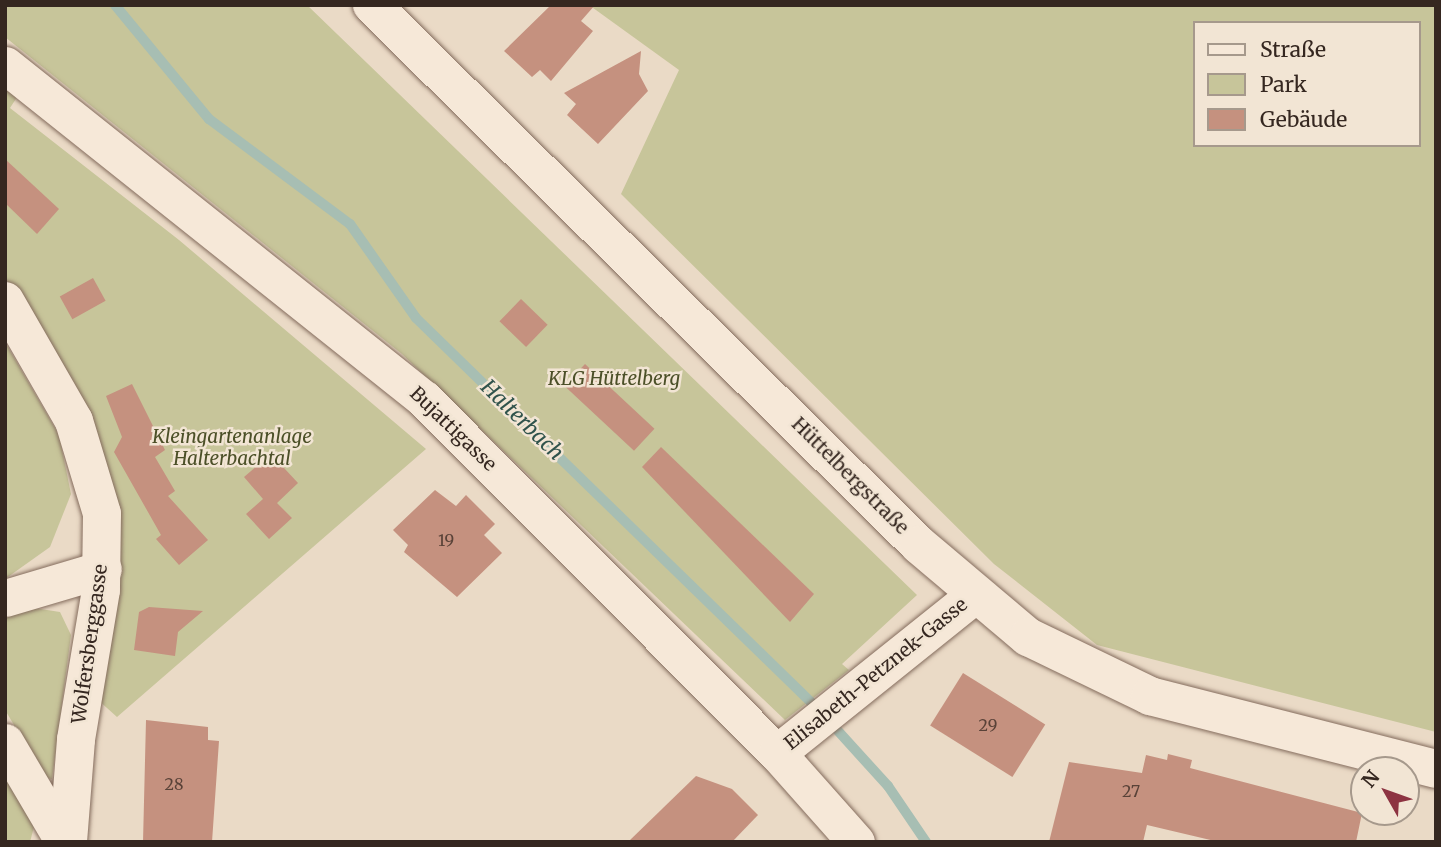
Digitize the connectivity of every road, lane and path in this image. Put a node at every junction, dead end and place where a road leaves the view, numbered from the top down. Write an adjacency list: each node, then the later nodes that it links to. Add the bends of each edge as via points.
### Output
1 (372, 5): 5 (main road, Hüttelbergstraße)
2 (5, 65): 8 (street, Bujattigasse, via 424,399)
3 (5, 301): 4 (main road, Wolfersberggasse, via 86,448 102,514)
4 (103, 569): 6 (street); 10 (main road, Wolfersberggasse)
5 (974, 595): 8 (street, Elisabeth-Petznek-Gasse); 9 (main road, Hüttelbergstraße, via 1057,656 1118,684)
6 (5, 598)
7 (5, 742): 10 (street)
8 (778, 753): 11 (street, Bujattigasse)
9 (1436, 769)
10 (66, 842)
11 (856, 842)

